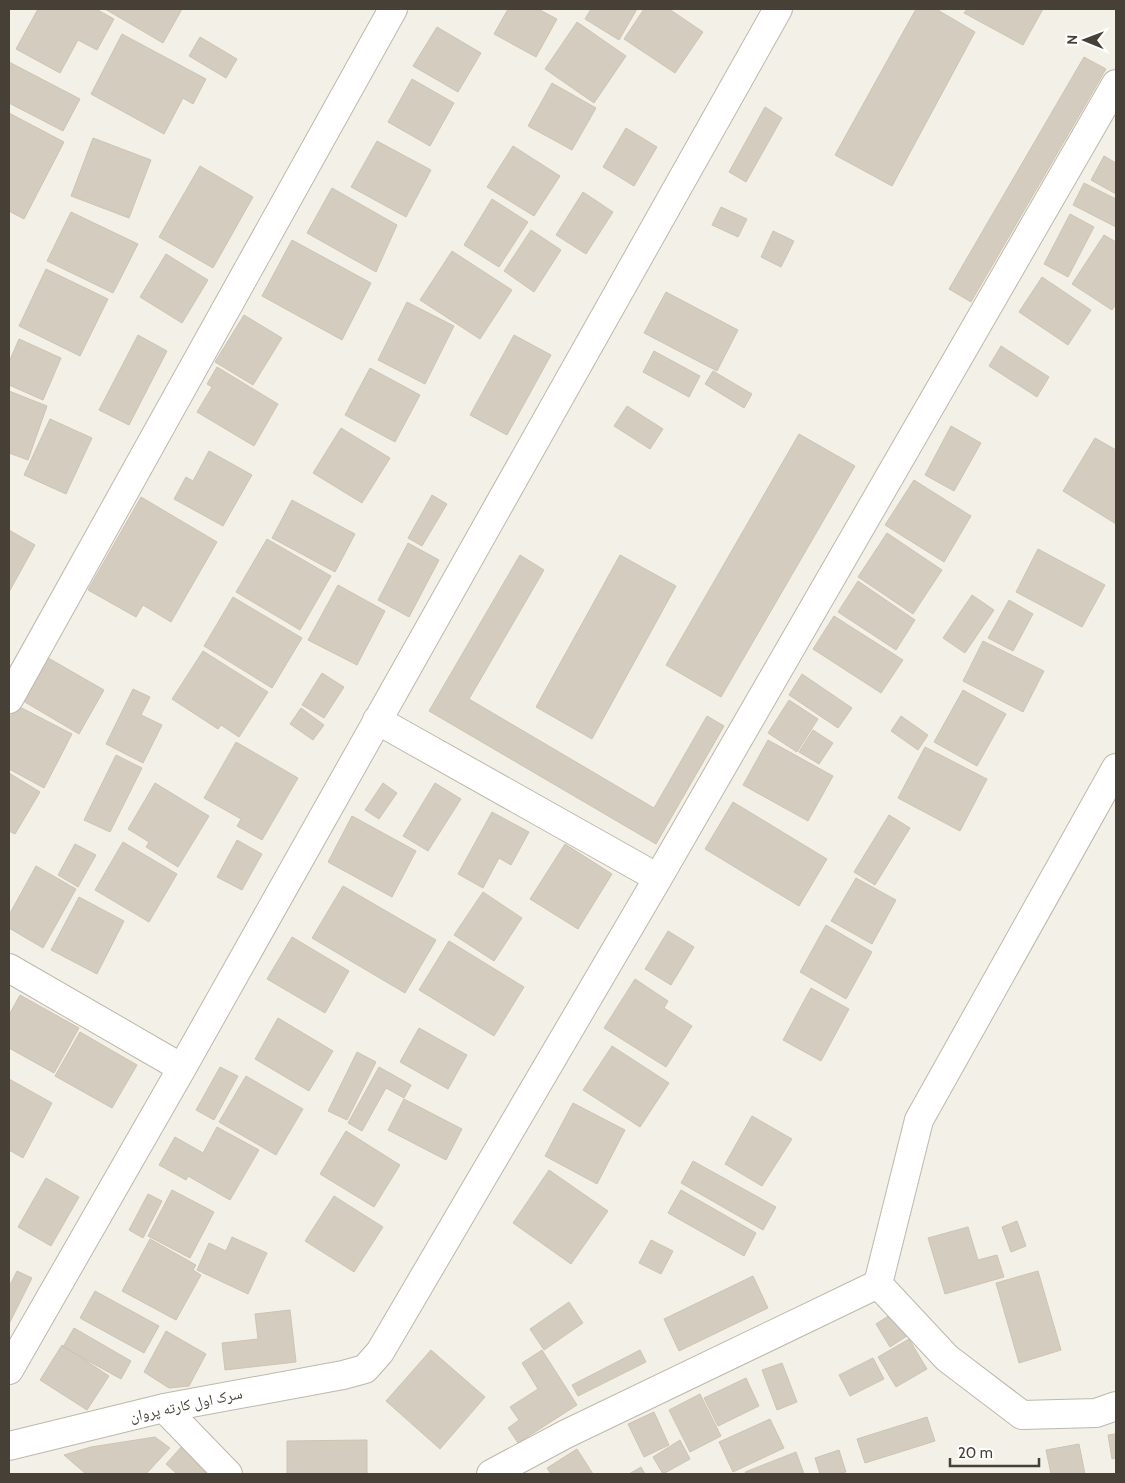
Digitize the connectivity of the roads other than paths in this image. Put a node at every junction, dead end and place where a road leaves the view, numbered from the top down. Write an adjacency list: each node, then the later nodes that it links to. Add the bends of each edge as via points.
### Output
1 (393, 9): 4 (street)
2 (778, 9): 5 (street)
3 (1116, 84): 7 (street)
4 (9, 699)
5 (377, 720): 7 (street); 9 (street)
6 (1116, 768): 10 (street, via 920,1120)
7 (658, 878): 13 (street, سرک اول کارته پروان, via 380,1352 365,1369)
8 (9, 968): 9 (street)
9 (182, 1068): 11 (street)
10 (878, 1284): 12 (street, via 947,1358 1022,1415 1096,1413); 16 (street)
11 (9, 1370)
12 (1116, 1406)
13 (164, 1408): 14 (street, سرک اول کارته پروان); 15 (street)
14 (9, 1446)
15 (228, 1474)
16 (490, 1474)

